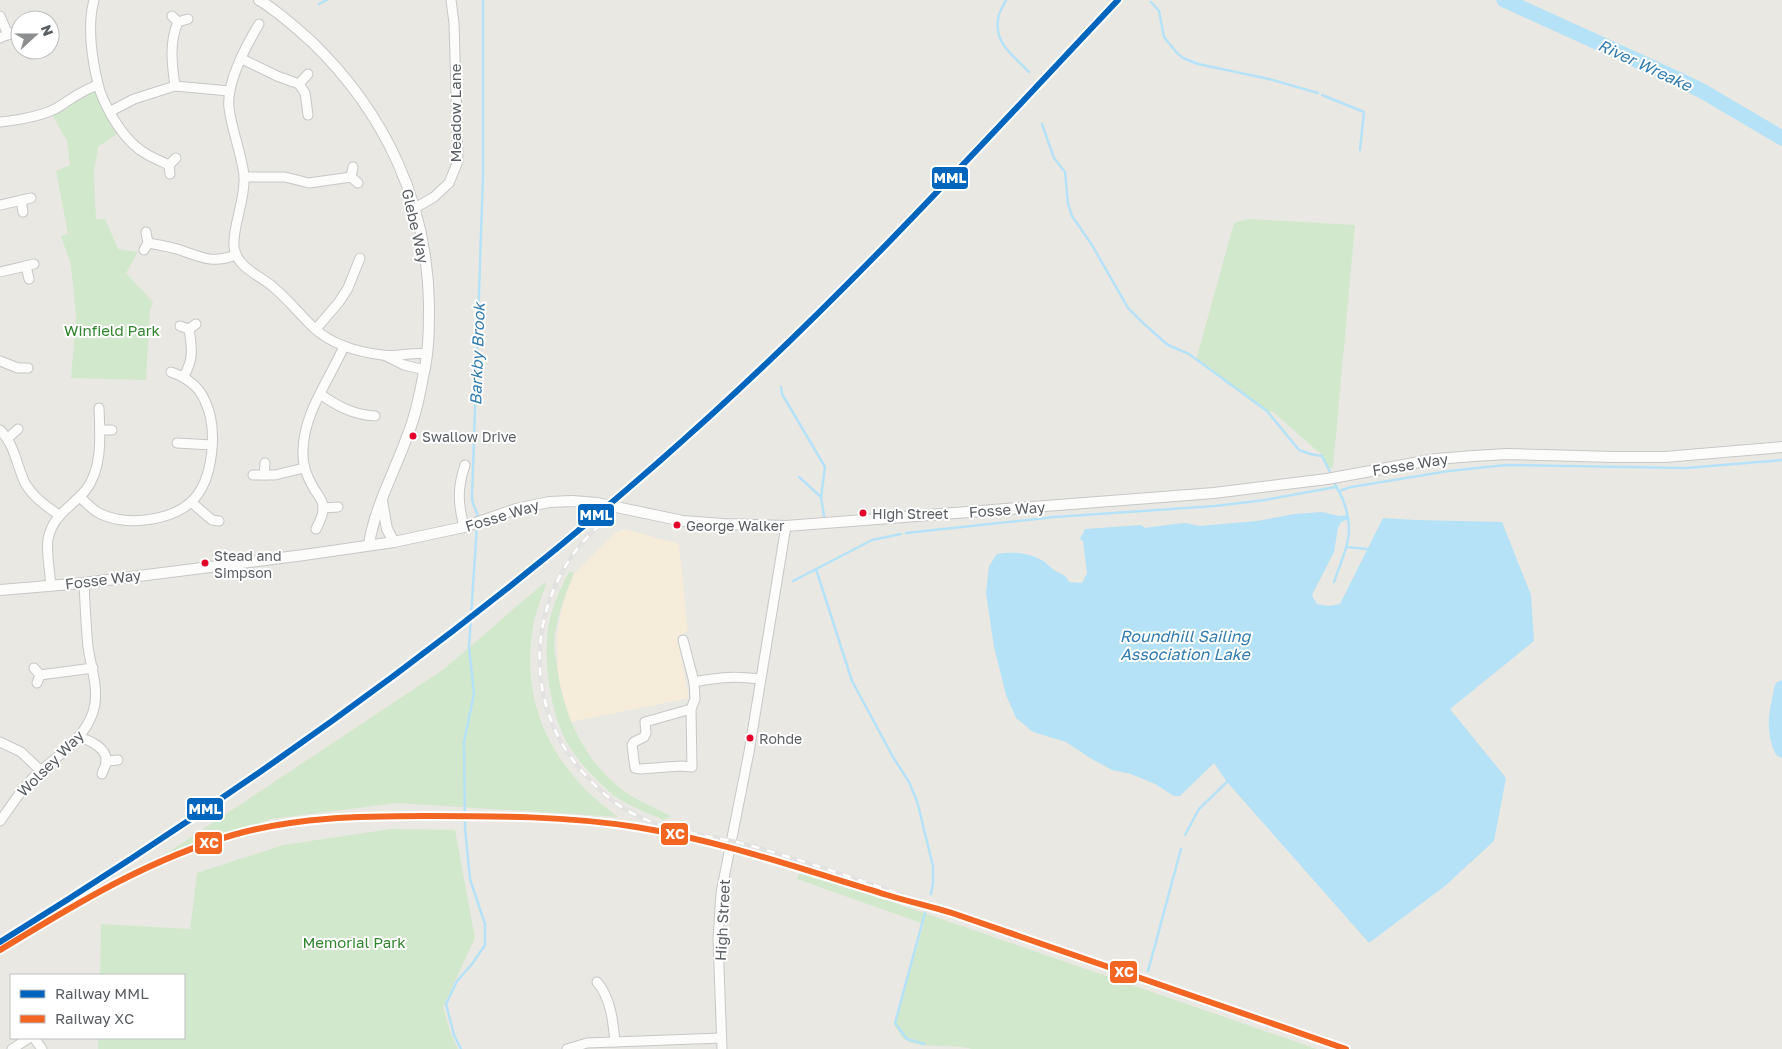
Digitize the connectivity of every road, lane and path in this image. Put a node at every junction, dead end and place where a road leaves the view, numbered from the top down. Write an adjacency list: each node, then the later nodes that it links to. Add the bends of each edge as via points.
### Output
1 (259, 0): 23 (street, Glebe Way, via 293,25 347,80 374,117 394,153)
2 (451, 0): 23 (street, Meadow Lane, via 458,161 449,183)
3 (92, 2): 11 (street)
4 (0, 16): 7 (street)
5 (188, 20): 12 (street, via 175,19 171,62)
6 (260, 24): 8 (street)
7 (4, 36)
8 (242, 59): 10 (street); 13 (street)
9 (308, 74): 10 (street)
10 (299, 84): 15 (street, via 305,94)
11 (98, 85): 14 (street); 16 (street, via 48,112)
12 (175, 86): 13 (street); 14 (street, via 134,99)
13 (229, 91): 19 (street, via 229,108)
14 (110, 111): 17 (street, via 134,145)
15 (308, 115)
16 (0, 122)
17 (172, 166)
18 (353, 167): 20 (street)
19 (244, 177): 20 (street, via 284,177 309,183); 26 (street, via 234,245)
20 (350, 177): 21 (street)
21 (358, 183)
22 (0, 205): 24 (street, via 26,199)
23 (415, 208): 33 (street, Glebe Way, via 426,261)
24 (24, 212)
25 (146, 232): 26 (street, via 146,246 183,251 212,260)
26 (236, 255): 31 (street, via 251,272 282,294)
27 (360, 258): 31 (street, via 348,288)
28 (0, 272): 29 (street, via 30,265)
29 (29, 279)
30 (188, 326): 40 (street, via 192,357)
31 (316, 330): 32 (street)
32 (344, 346): 34 (street); 42 (street)
33 (427, 354): 34 (street); 38 (street, Glebe Way)
34 (383, 355): 38 (street)
35 (0, 361): 36 (street)
36 (18, 368): 37 (street); 41 (street)
37 (28, 368)
38 (425, 370): 61 (street, Glebe Way, via 409,433)
39 (171, 372): 40 (street)
40 (184, 376): 53 (street, via 206,401)
41 (17, 378)
42 (320, 394): 44 (street); 57 (street, via 304,433)
43 (99, 408): 49 (street)
44 (363, 415): 45 (street); 46 (street)
45 (376, 416)
46 (361, 425)
47 (0, 430): 51 (street)
48 (18, 430): 51 (street)
49 (100, 430): 50 (street); 60 (street, via 97,465)
50 (112, 430)
51 (8, 438): 65 (street, via 34,496)
52 (177, 443): 53 (street)
53 (212, 445): 62 (street, via 206,480)
54 (1782, 447): 68 (street, Fosse Way, via 1665,457 1507,454 1436,459 1327,479 1214,494)
55 (265, 463): 58 (street)
56 (464, 465): 67 (street, via 458,498)
57 (304, 468): 58 (street); 64 (street)
58 (264, 475): 59 (street)
59 (253, 476)
60 (80, 497): 62 (street, via 96,512 135,521 164,518); 65 (street)
61 (382, 500): 70 (street, via 387,529); 71 (street, Glebe Way)
62 (191, 502): 66 (street, via 212,520)
63 (338, 507): 64 (street)
64 (323, 508): 69 (street)
65 (59, 515): 73 (street, via 48,541)
66 (219, 521)
67 (468, 526): 68 (street, Fosse Way, via 536,504 572,501 683,521); 70 (street, Fosse Way)
68 (786, 526): 78 (street, High Street)
69 (316, 529)
70 (394, 542): 71 (street, Fosse Way)
71 (369, 544): 72 (street, Fosse Way)
72 (84, 582): 73 (street, Fosse Way); 76 (street, Wolsey Way, via 88,650)
73 (52, 586): 74 (street, Fosse Way)
74 (0, 590)
75 (684, 640): 79 (street)
76 (93, 668): 77 (street); 81 (street, Wolsey Way, via 94,710)
77 (37, 675)
78 (760, 679): 79 (street, via 722,676); 89 (street, High Street, via 721,893 718,939)
79 (694, 682): 80 (street, via 695,699)
80 (691, 709): 80 (street, via 645,722 644,737 632,745 635,768 692,767)
81 (78, 737): 84 (street, via 97,746); 85 (street, Wolsey Way)
82 (0, 742): 85 (street, via 21,752)
83 (118, 760): 84 (street)
84 (106, 761): 86 (street)
85 (40, 770): 87 (street, Wolsey Way)
86 (102, 774)
87 (0, 821)
88 (597, 982): 91 (street, via 604,989)
89 (721, 1038): 91 (street); 94 (street, High Street)
90 (28, 1039): 92 (street)
91 (615, 1042): 93 (street, via 587,1043)
92 (12, 1049)
93 (567, 1049)
94 (722, 1049)

